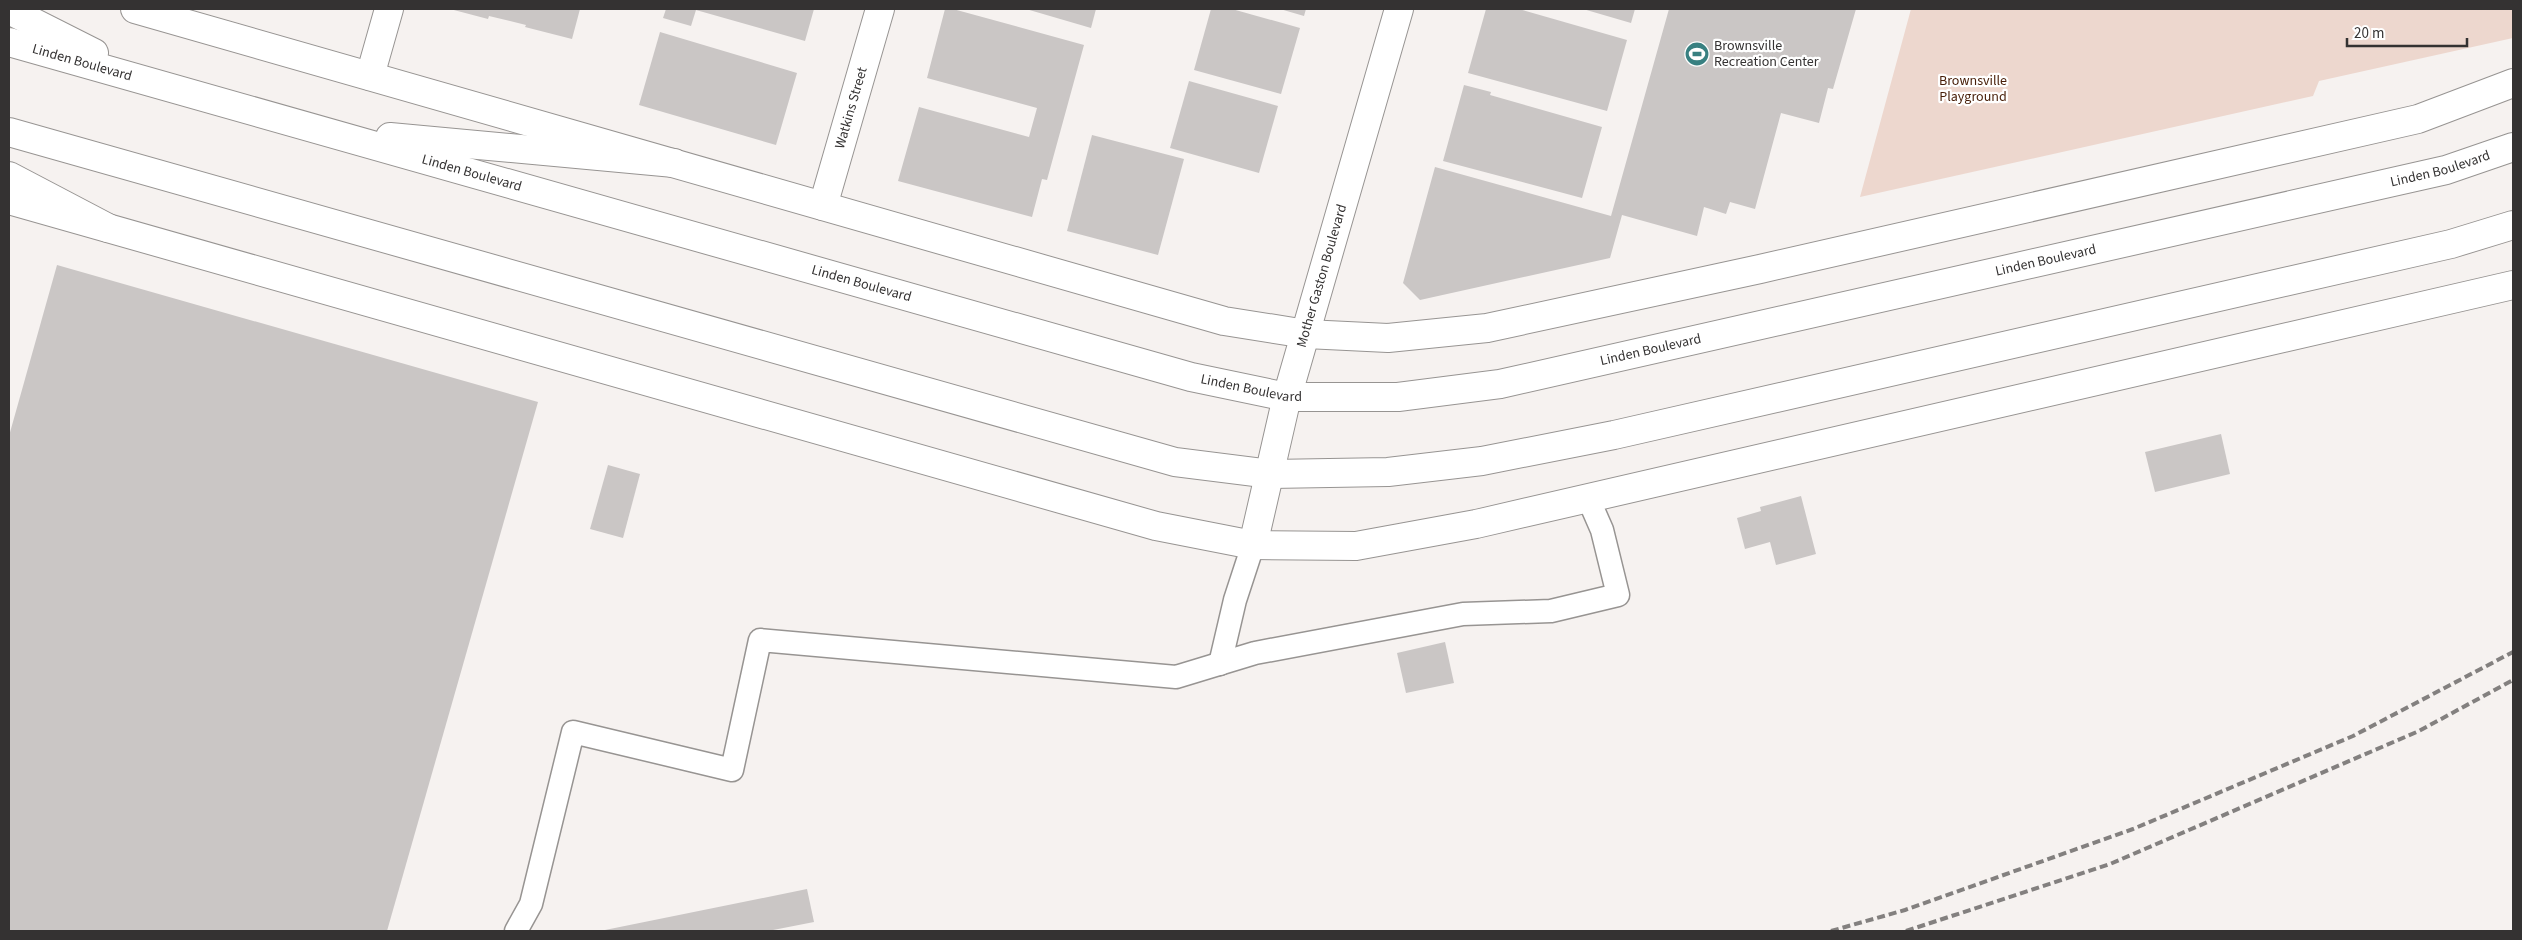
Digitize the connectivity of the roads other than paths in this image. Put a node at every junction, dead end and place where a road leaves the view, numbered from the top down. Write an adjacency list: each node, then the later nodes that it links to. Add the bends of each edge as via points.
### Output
1 (135, 9): 7 (main road)
2 (389, 9): 7 (main road)
3 (880, 9): 16 (main road, Watkins Street)
4 (1399, 9): 20 (main road, Mother Gaston Boulevard)
5 (9, 10): 8 (main road)
6 (9, 42): 8 (main road, Linden Boulevard)
7 (370, 76): 13 (main road)
8 (148, 82): 10 (main road, Linden Boulevard)
9 (2513, 83): 20 (main road, via 2418,119 1487,328 1388,338)
10 (321, 131): 13 (main road); 21 (main road, Linden Boulevard, via 1181,374)
11 (9, 132): 22 (main road, via 1175,462)
12 (2513, 147): 21 (main road, Linden Boulevard, via 2446,170 1500,384 1398,397)
13 (674, 163): 16 (main road)
14 (9, 176): 18 (main road)
15 (9, 200): 18 (main road)
16 (823, 206): 20 (main road, via 1224,321)
17 (2513, 225): 22 (main road, via 2451,244 1614,435 1482,461 1406,470)
18 (108, 228): 24 (main road, via 1156,526)
19 (2513, 285): 23 (main road)
20 (1306, 334): 21 (main road, Mother Gaston Boulevard)
21 (1288, 398): 22 (main road, Mother Gaston Boulevard)
22 (1271, 474): 24 (main road, Mother Gaston Boulevard)
23 (1588, 498): 24 (main road, via 1476,524 1356,546); 25 (lane, via 1602,530 1618,595 1551,611 1463,614 1255,653)
24 (1253, 545): 25 (lane, via 1235,600)
25 (1220, 664): 26 (lane, via 1176,677 760,640 732,770 573,732 531,904)
26 (516, 931)

